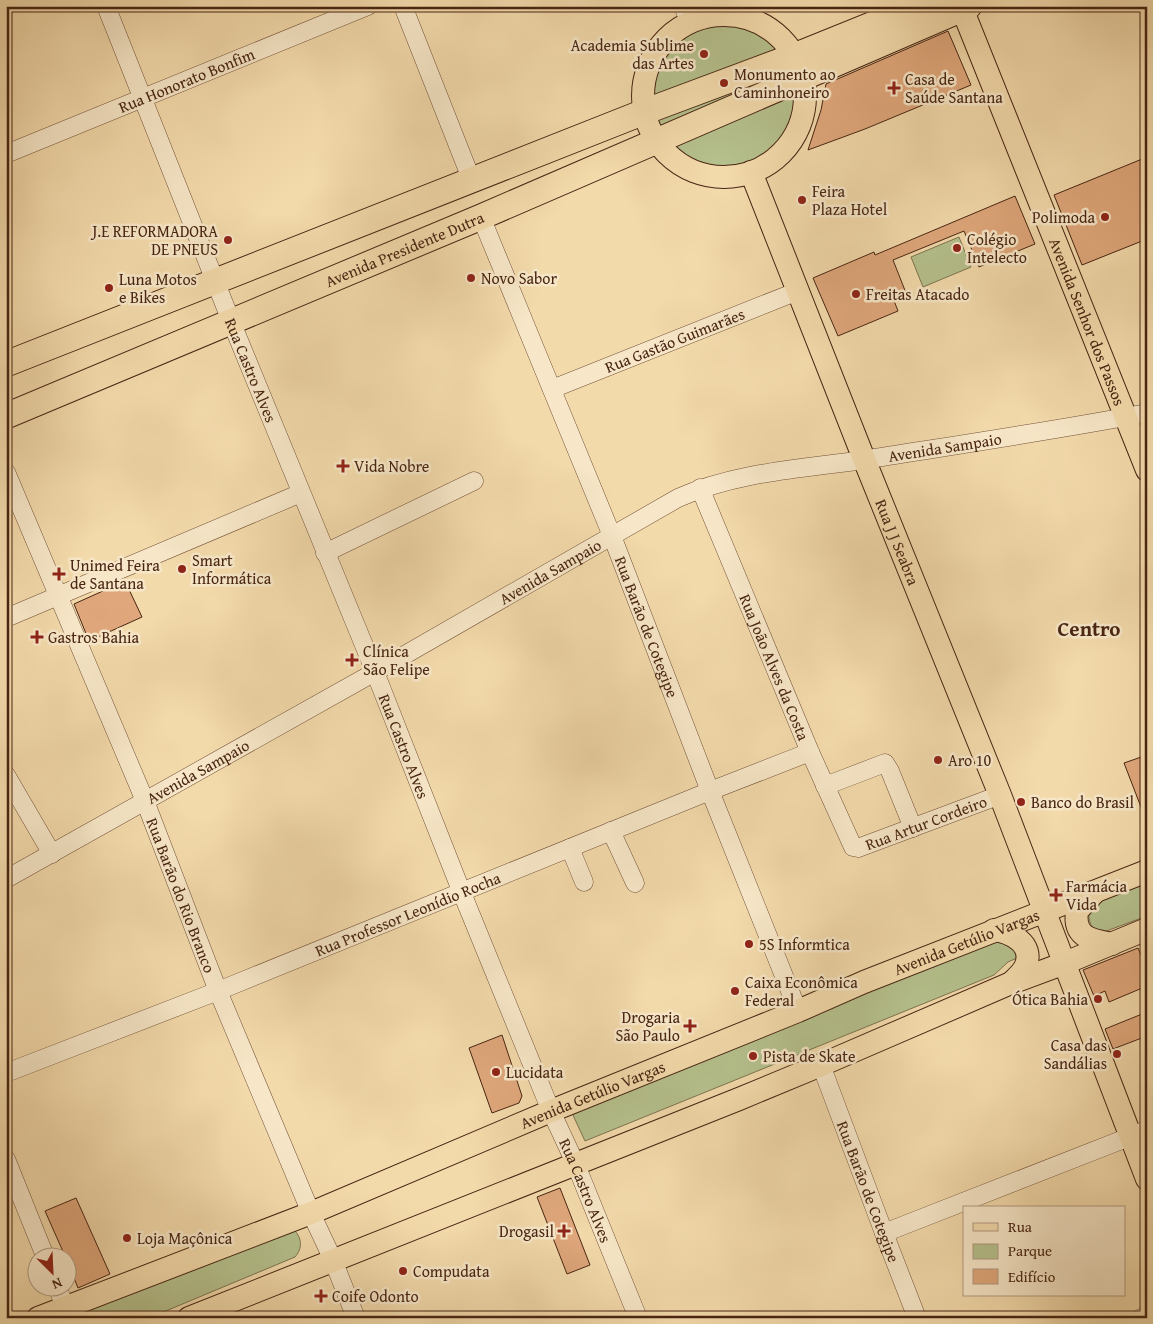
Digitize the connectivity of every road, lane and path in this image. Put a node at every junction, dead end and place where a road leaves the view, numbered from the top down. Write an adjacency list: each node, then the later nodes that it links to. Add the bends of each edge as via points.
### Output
1 (106, 6): 9 (street, Rua Castro Alves)
2 (368, 6): 9 (street, Rua Honorato Bonfim)
3 (403, 6): 14 (street)
4 (918, 6): 7 (highway)
5 (964, 7): 8 (highway, Avenida Presidente Dutra); 21 (main road, Avenida Senhor dos Passos)
6 (687, 14): 7 (main road, via 726,15 761,24 776,34); 10 (main road, via 654,54 643,88)
7 (794, 56): 8 (main road); 10 (highway)
8 (804, 79): 11 (highway, Avenida Presidente Dutra); 13 (main road, via 803,115 797,132 778,156)
9 (142, 98): 12 (street, Rua Honorato Bonfim); 16 (street, Rua Castro Alves)
10 (644, 112): 11 (main road); 14 (highway)
11 (656, 141): 13 (main road, via 677,162 692,171 732,177); 15 (highway, Avenida Presidente Dutra)
12 (6, 154)
13 (751, 172): 17 (main road, Rua J J Seabra)
14 (472, 181): 16 (highway)
15 (481, 217): 18 (highway, Avenida Presidente Dutra); 20 (street, Rua Barão de Cotegipe)
16 (215, 282): 18 (street, Rua Castro Alves); 19 (highway)
17 (798, 291): 20 (street, Rua Gastão Guimarães); 23 (main road, Rua J J Seabra)
18 (231, 321): 22 (highway, Avenida Presidente Dutra); 28 (street, Rua Castro Alves)
19 (6, 364)
20 (552, 389): 29 (street, Rua Barão de Cotegipe)
21 (1136, 415): 23 (street, Avenida Sampaio); 24 (main road, Avenida Senhor dos Passos)
22 (6, 416)
23 (864, 459): 27 (street, Avenida Sampaio, via 765,473); 38 (main road, Rua J J Seabra)
24 (1147, 470)
25 (6, 472): 31 (street, Rua Barão do Rio Branco)
26 (474, 481): 30 (street)
27 (700, 488): 29 (street, Avenida Sampaio); 34 (street, Rua João Alves da Costa)
28 (301, 492): 30 (street, Rua Castro Alves); 31 (street)
29 (612, 536): 33 (street, Avenida Sampaio); 37 (street, Rua Barão de Cotegipe)
30 (325, 552): 33 (street, Rua Castro Alves)
31 (58, 596): 32 (street); 39 (street, Rua Barão do Rio Branco)
32 (6, 618)
33 (375, 672): 39 (street, Avenida Sampaio); 50 (street, Rua Castro Alves)
34 (810, 752): 36 (street, Rua João Alves da Costa); 37 (street, Rua Professor Leonídio Rocha)
35 (6, 775): 44 (street)
36 (825, 786): 40 (street, via 885,763); 42 (street, Rua João Alves da Costa)
37 (710, 791): 41 (street, Rua Professor Leonídio Rocha); 58 (street, Rua Barão de Cotegipe)
38 (1000, 795): 40 (street, Rua Artur Cordeiro); 51 (main road, Rua J J Seabra)
39 (145, 801): 44 (street, Avenida Sampaio); 57 (street, Rua Barão do Rio Branco)
40 (913, 828): 42 (street, Rua Artur Cordeiro, via 858,848)
41 (611, 831): 43 (street, Rua Professor Leonídio Rocha); 48 (street)
42 (851, 846)
43 (570, 848): 47 (street); 50 (street, Rua Professor Leonídio Rocha)
44 (52, 854): 46 (street, Avenida Sampaio)
45 (1147, 871): 49 (main road, Avenida Getúlio Vargas)
46 (6, 879)
47 (584, 882)
48 (635, 883)
49 (1096, 892): 51 (main road, Avenida Getúlio Vargas); 54 (main road, via 1077,911 1076,925 1090,939)
50 (462, 893): 57 (street, Rua Professor Leonídio Rocha); 61 (street, Rua Castro Alves)
51 (1045, 911): 53 (main road, Avenida Getúlio Vargas); 55 (main road, Rua J J Seabra)
52 (1147, 929): 54 (main road)
53 (994, 930): 56 (main road, via 1016,937 1025,948 1026,965); 58 (main road, Avenida Getúlio Vargas)
54 (1112, 944): 55 (main road)
55 (1065, 964): 56 (main road); 62 (main road, Rua J J Seabra)
56 (1010, 984): 59 (main road)
57 (218, 991): 60 (street, Rua Professor Leonídio Rocha); 66 (street, Rua Barão do Rio Branco)
58 (798, 1011): 61 (main road, Avenida Getúlio Vargas)
59 (821, 1065): 64 (main road); 67 (street, Rua Barão de Cotegipe)
60 (6, 1073)
61 (551, 1111): 64 (street, Rua Castro Alves); 66 (main road, Avenida Getúlio Vargas)
62 (1138, 1133): 65 (main road, Rua J J Seabra); 67 (street)
63 (6, 1159): 68 (street)
64 (576, 1165): 69 (main road); 76 (street, Rua Castro Alves)
65 (1147, 1179)
66 (311, 1213): 69 (street, Rua Barão do Rio Branco); 71 (main road, Avenida Getúlio Vargas)
67 (884, 1233): 77 (street, Rua Barão de Cotegipe)
68 (41, 1246)
69 (333, 1260): 74 (main road); 75 (street, Rua Barão do Rio Branco)
70 (60, 1296): 71 (street)
71 (67, 1312): 73 (main road, Avenida Getúlio Vargas)
72 (1147, 1316): 78 (street)
73 (38, 1318)
74 (189, 1318)
75 (356, 1318)
76 (638, 1318)
77 (917, 1318)
78 (1142, 1318)

